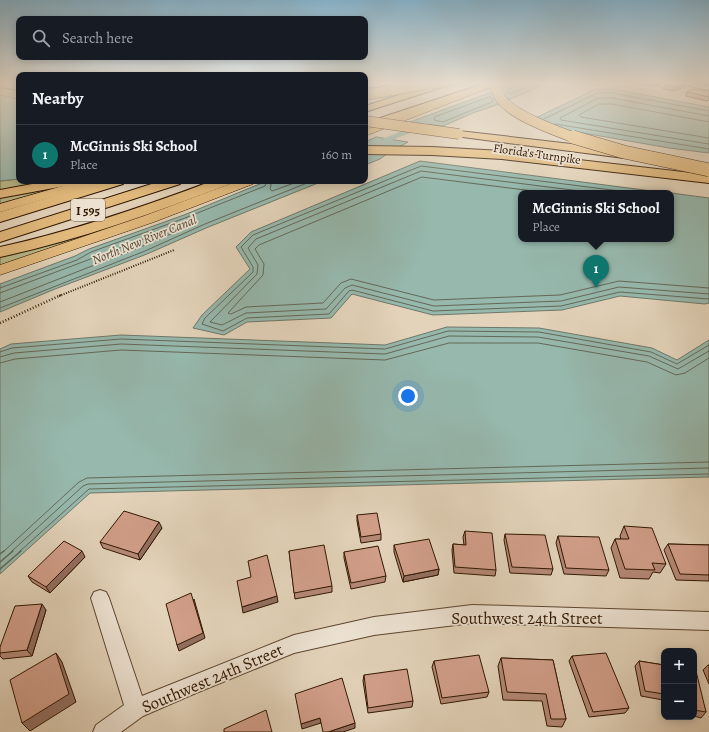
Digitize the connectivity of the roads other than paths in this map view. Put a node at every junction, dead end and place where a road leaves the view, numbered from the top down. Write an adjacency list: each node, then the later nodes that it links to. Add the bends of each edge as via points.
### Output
1 (401, 116): 4 (highway)
2 (527, 116): 9 (highway, bridge, via 556,130 626,152)
3 (368, 121): 8 (highway, Florida's Turnpike, bridge)
4 (368, 129)
5 (368, 131): 6 (highway, Florida's Turnpike)
6 (444, 146): 7 (highway); 10 (highway, Florida's Turnpike)
7 (368, 150)
8 (709, 164)
9 (709, 170)
10 (709, 178)
11 (54, 184): 19 (highway)
12 (83, 184): 20 (main road)
13 (108, 184): 21 (highway, I 595)
14 (139, 184): 22 (highway)
15 (166, 184): 23 (highway, I 595)
16 (193, 184): 24 (highway)
17 (217, 184): 24 (highway, via 89,229)
18 (241, 184): 25 (main road, via 149,219)
19 (0, 194)
20 (0, 208)
21 (0, 217)
22 (0, 227)
23 (0, 237)
24 (0, 250)
25 (0, 270)
26 (100, 598): 28 (street)
27 (709, 621): 28 (street, Southwest 24th Street, via 472,614 374,626 294,644)
28 (136, 710): 29 (street, Southwest 24th Street)
29 (102, 732)

